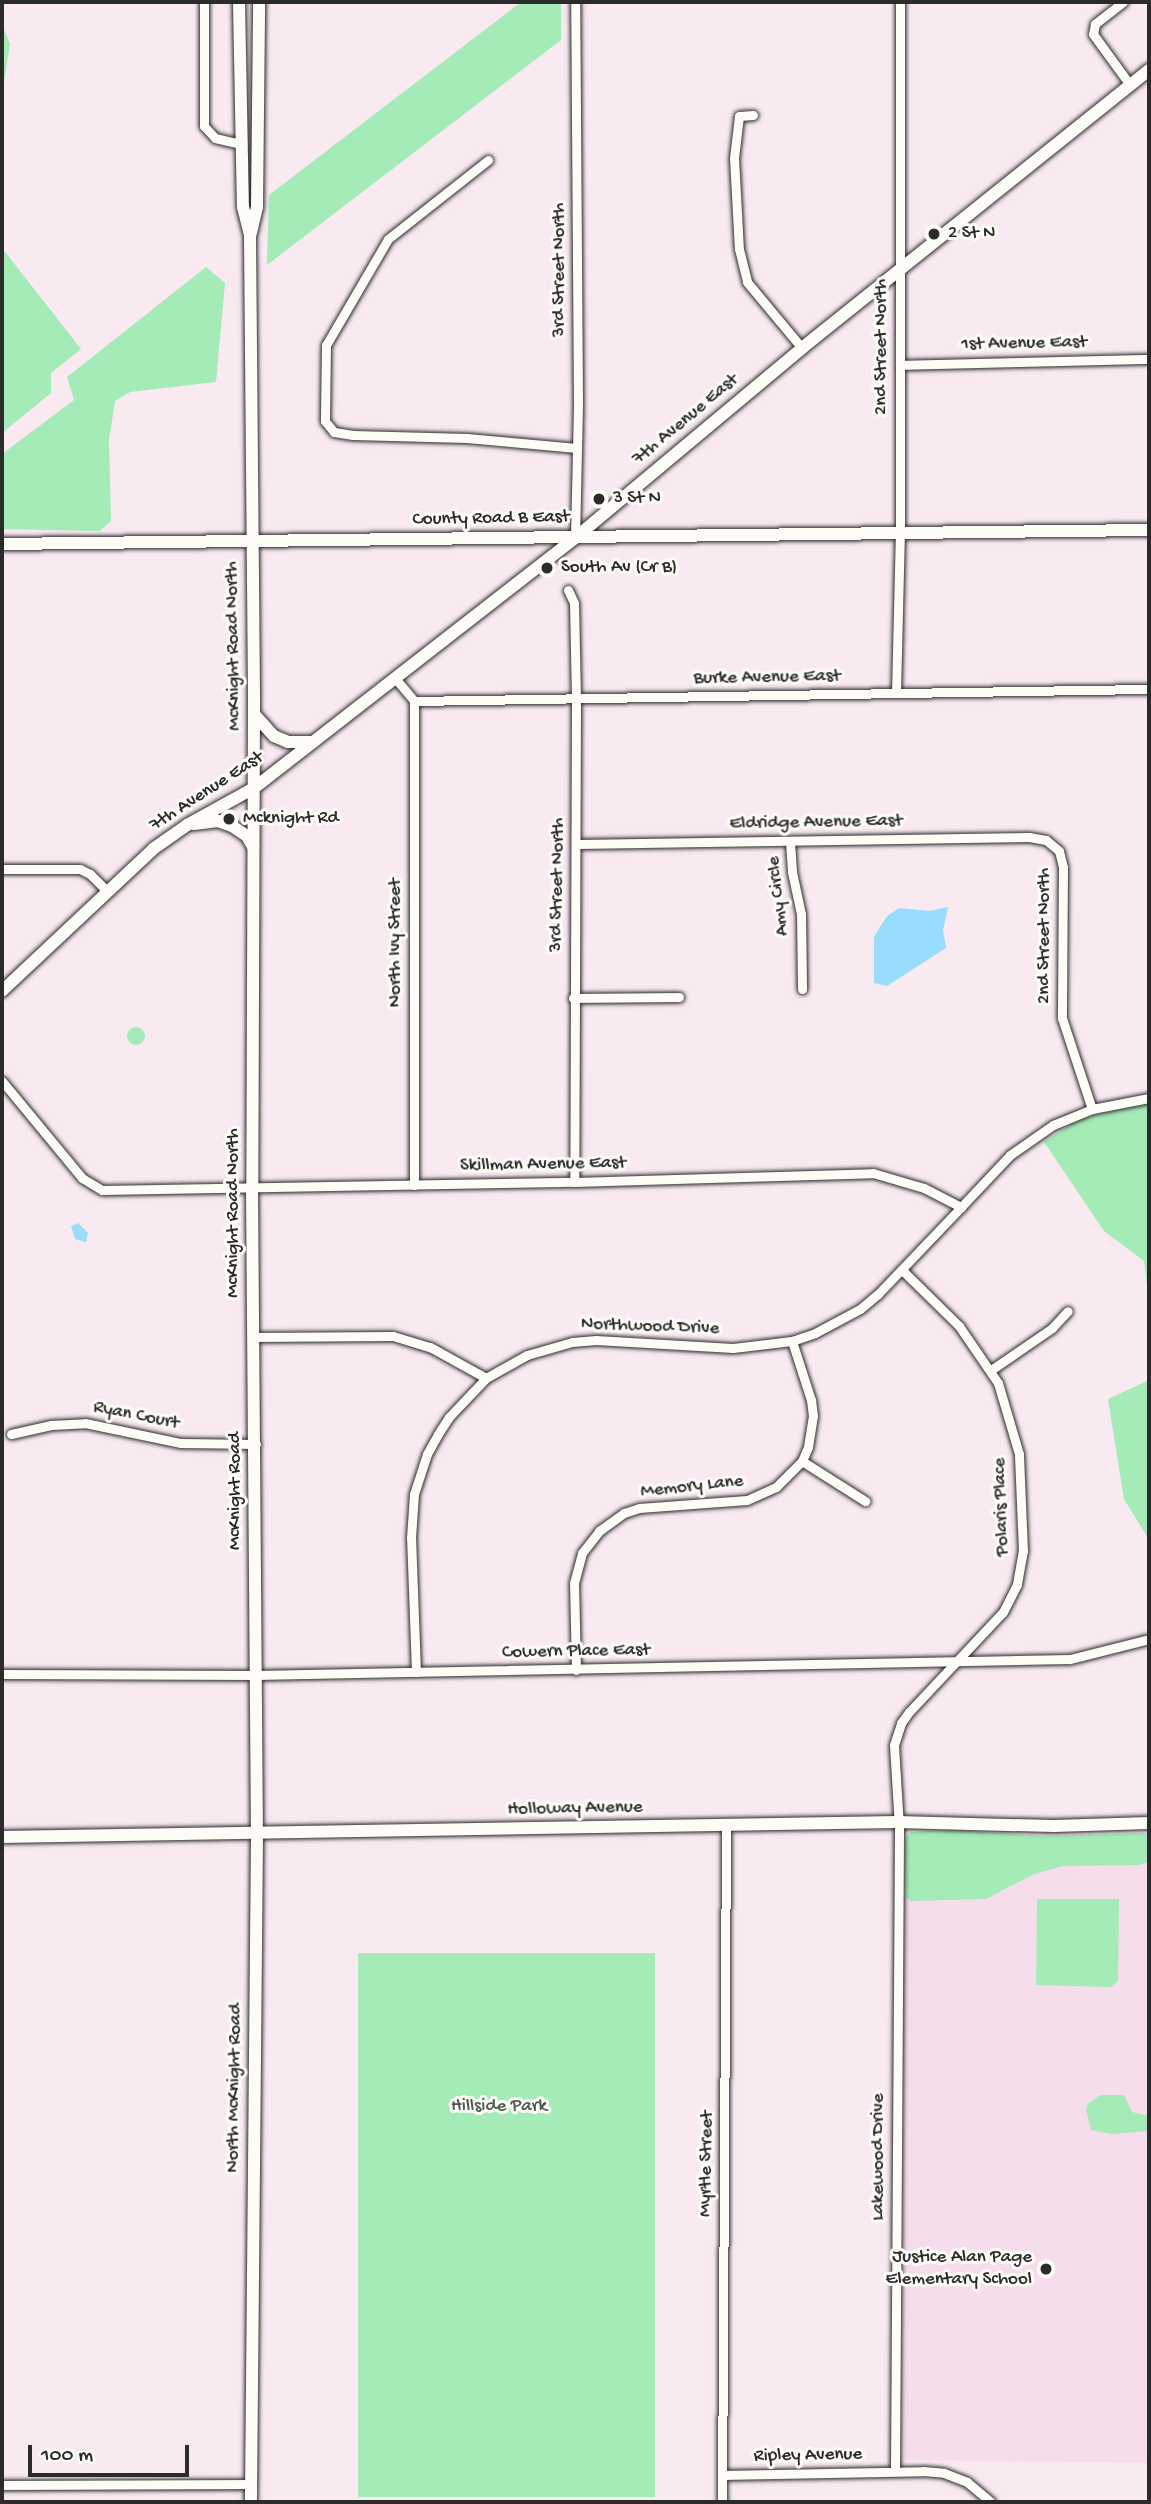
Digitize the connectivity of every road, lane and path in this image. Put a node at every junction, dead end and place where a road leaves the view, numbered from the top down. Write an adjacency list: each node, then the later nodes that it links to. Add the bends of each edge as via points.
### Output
1 (204, 2): 10 (street, via 204,126 215,138)
2 (239, 2): 10 (street, McKnight Road North)
3 (259, 2): 12 (street, McKnight Road North, via 257,206)
4 (575, 2): 17 (street, 3rd Street North)
5 (900, 2): 13 (street, 2nd Street North)
6 (1123, 2): 8 (street, via 1095,24 1093,34)
7 (1149, 71): 8 (street, 7th Avenue East)
8 (1130, 85): 13 (street, 7th Avenue East)
9 (753, 116): 14 (street, via 739,116 734,158 739,249 747,282)
10 (242, 144): 12 (street, McKnight Road North, via 243,207)
11 (488, 160): 17 (street, via 388,239 326,345 325,421 334,432 353,435 467,438)
12 (250, 236): 21 (street, McKnight Road North)
13 (900, 271): 14 (street, 7th Avenue East); 16 (street, 2nd Street North)
14 (802, 348): 20 (street, 7th Avenue East)
15 (1149, 359): 16 (street, 1st Avenue East)
16 (900, 365): 19 (street, 2nd Street North)
17 (577, 448): 20 (street, 3rd Street North)
18 (1149, 530): 19 (street, County Road B East)
19 (900, 534): 20 (street, County Road B East); 26 (street, 2nd Street North)
20 (575, 537): 21 (street, County Road B East); 24 (street, 7th Avenue East)
21 (252, 541): 22 (street, County Road B East); 29 (street, McKnight Road North)
22 (2, 544)
23 (568, 590): 27 (street, 3rd Street North, via 574,603)
24 (395, 678): 28 (street); 30 (street, 7th Avenue East)
25 (1149, 689): 26 (street, Burke Avenue East)
26 (896, 693): 27 (street, Burke Avenue East)
27 (576, 699): 28 (street, Burke Avenue East); 34 (street, 3rd Street North)
28 (414, 701): 47 (street, North Ivy Street)
29 (254, 714): 30 (street, via 274,736 288,742); 31 (street, McKnight Road North)
30 (314, 742): 31 (street, 7th Avenue East)
31 (254, 789): 32 (street, 7th Avenue East); 36 (street, McKnight Road North)
32 (187, 825): 36 (street, via 218,821 247,836); 38 (street, 7th Avenue East)
33 (790, 842): 34 (street, Eldridge Avenue East); 35 (street, Eldridge Avenue East, via 1039,837); 39 (street, Amy Circle, via 801,914)
34 (577, 844): 42 (street, 3rd Street North)
35 (1055, 845): 45 (street, 2nd Street North, via 1063,867 1062,1018)
36 (254, 849): 48 (street, McKnight Road North)
37 (2, 869): 38 (street, via 80,869)
38 (107, 891): 40 (street, 7th Avenue East)
39 (802, 989)
40 (2, 991)
41 (679, 997): 42 (street)
42 (573, 998): 46 (street, 3rd Street North)
43 (2, 1081): 48 (street, Skillman Avenue East, via 94,1188)
44 (1149, 1098): 45 (street)
45 (1092, 1109): 49 (street, via 1030,1140)
46 (574, 1182): 47 (street, Skillman Avenue East); 49 (street, Skillman Avenue East, via 873,1172 924,1188)
47 (414, 1185): 48 (street, Skillman Avenue East)
48 (252, 1189): 51 (street, McKnight Road North)
49 (961, 1207): 50 (street, Northwood Drive)
50 (902, 1270): 54 (street, Northwood Drive, via 860,1309); 55 (street, Polaris Place, via 959,1325)
51 (254, 1308): 53 (street, McKnight Road)
52 (1068, 1311): 55 (street, via 1052,1328)
53 (253, 1337): 56 (street, via 393,1336 430,1347); 58 (street, McKnight Road)
54 (792, 1341): 56 (street, Northwood Drive, via 733,1348 572,1342 527,1356); 59 (street, Memory Lane, via 813,1416)
55 (992, 1370): 62 (street, Polaris Place, via 1020,1454 1021,1569 1003,1612)
56 (486, 1378): 64 (street, Northwood Drive, via 438,1434 414,1494)
57 (11, 1434): 58 (street, Ryan Court, via 51,1424 85,1423 181,1443)
58 (256, 1444): 66 (street, McKnight Road)
59 (802, 1461): 60 (street); 63 (street, Memory Lane, via 776,1487 747,1500 639,1508 599,1531 582,1553 573,1583)
60 (865, 1501)
61 (1149, 1639): 62 (street, Cowern Place East, via 1070,1659)
62 (954, 1661): 63 (street, Cowern Place East); 67 (street, Polaris Place, via 905,1716 896,1734)
63 (576, 1670): 64 (street, Cowern Place East)
64 (416, 1672): 66 (street, Cowern Place East)
65 (2, 1674): 66 (street, Cowern Place East)
66 (256, 1675): 70 (street, North McKnight Road)
67 (897, 1822): 68 (street, Holloway Avenue); 69 (street, Holloway Avenue); 72 (street, Lakewood Drive)
68 (1149, 1823)
69 (726, 1825): 70 (street, Holloway Avenue); 73 (street, Myrtle Street)
70 (257, 1835): 71 (street, Holloway Avenue); 74 (street, North McKnight Road)
71 (2, 1837)
72 (895, 2471): 73 (street, Ripley Avenue); 78 (street, via 953,2476 980,2490)
73 (722, 2475): 77 (street, Myrtle Street)
74 (251, 2484): 75 (street); 76 (street, North McKnight Road)
75 (2, 2486)
76 (251, 2502)
77 (722, 2502)
78 (991, 2502)

